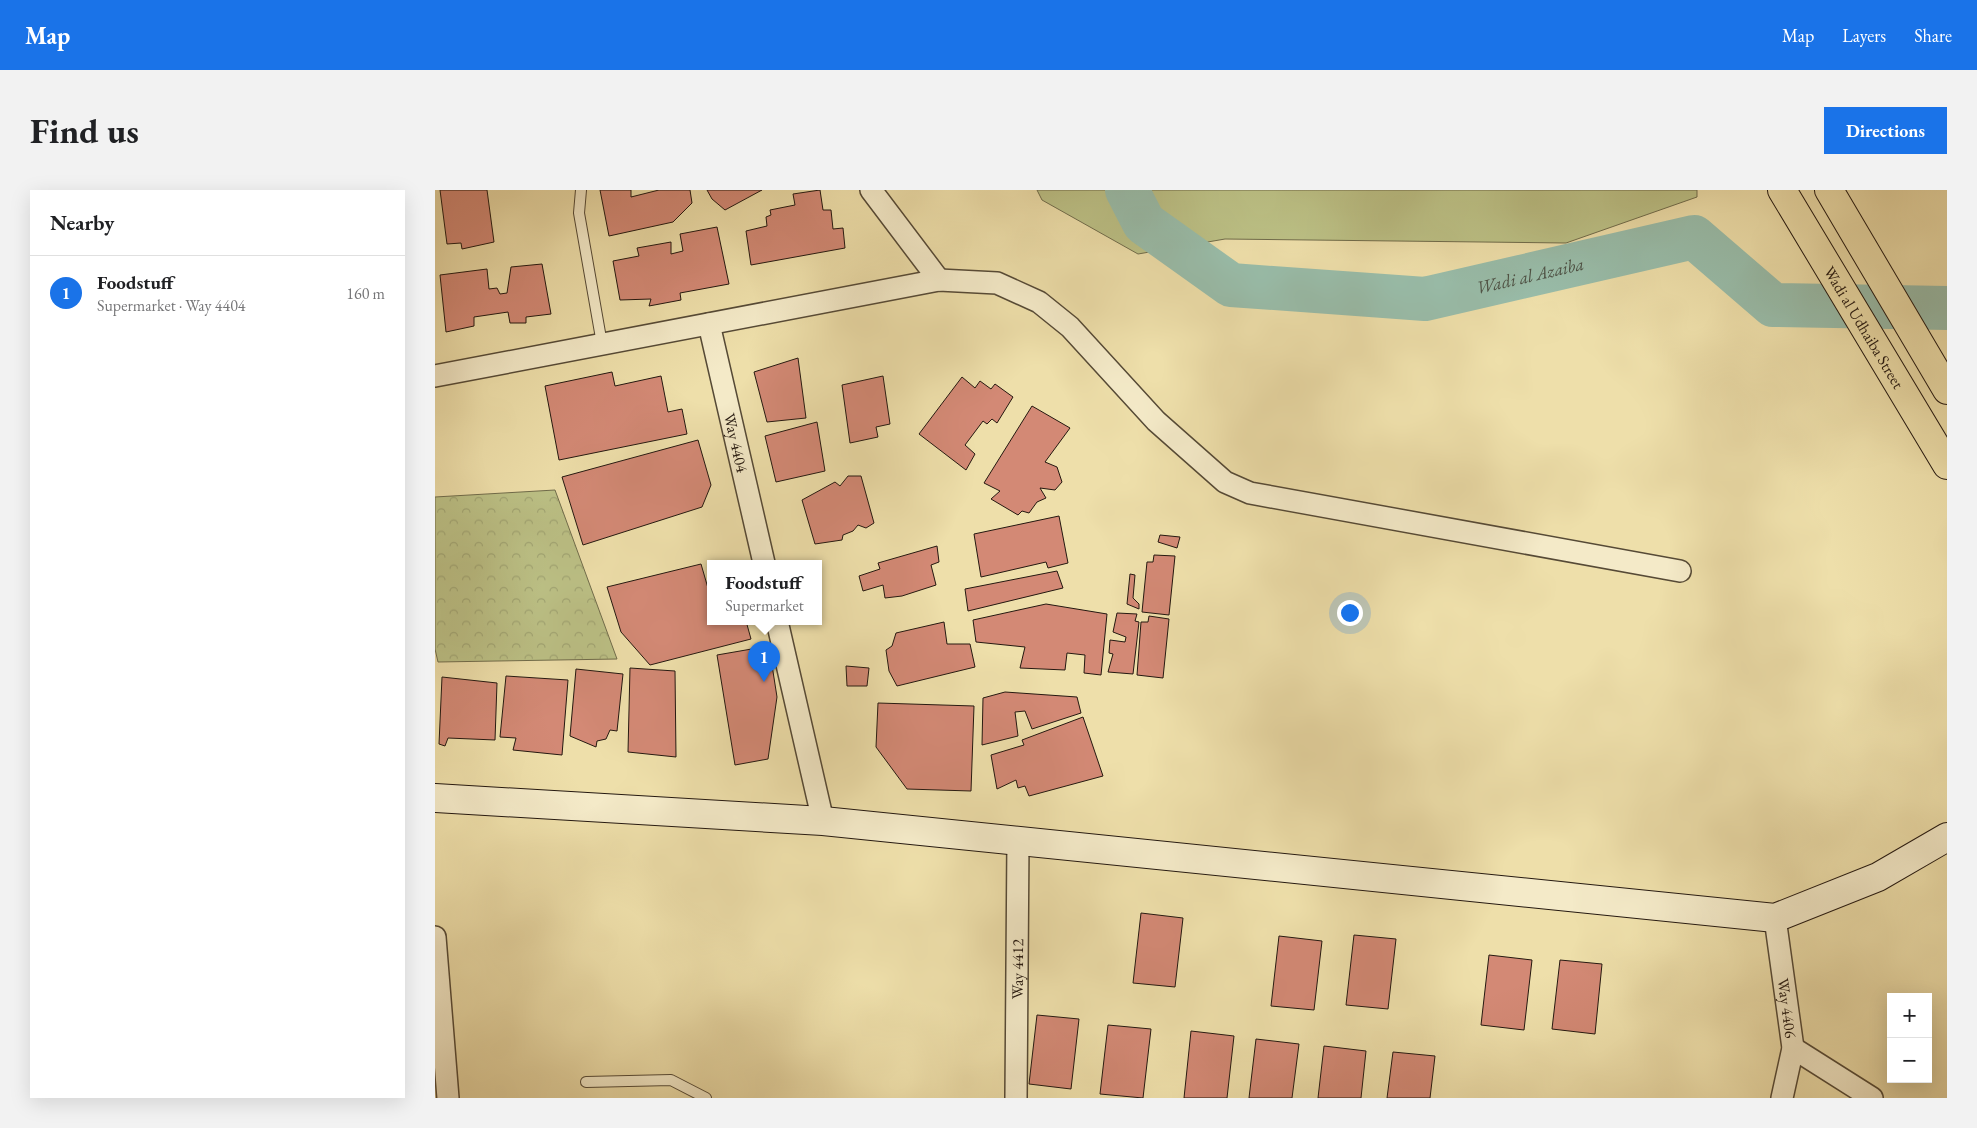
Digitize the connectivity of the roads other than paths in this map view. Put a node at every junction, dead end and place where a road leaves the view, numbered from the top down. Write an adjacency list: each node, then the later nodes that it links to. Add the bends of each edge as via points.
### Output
1 (581, 190): 7 (lane, via 579,213)
2 (871, 190): 5 (street)
3 (1782, 190): 10 (main road, Wadi al Udhaiba Street)
4 (1835, 199): 9 (main road)
5 (939, 280): 6 (street); 12 (street, via 997,284 1039,302 1070,327 1156,421 1225,482 1250,493)
6 (709, 324): 7 (street); 11 (street, Way 4404)
7 (602, 344): 8 (street)
8 (435, 376)
9 (1947, 390)
10 (1947, 465)
11 (763, 560)
12 (1680, 571)
13 (778, 625): 15 (street)
14 (435, 798): 15 (street)
15 (823, 821): 17 (street)
16 (1947, 837): 18 (street, via 1878,877)
17 (1018, 840): 18 (street); 24 (street, Way 4412)
18 (1775, 918): 20 (street, Way 4406)
19 (435, 937): 22 (street)
20 (1793, 1048): 25 (street, Way 4406); 26 (street)
21 (586, 1082): 23 (lane, via 671,1080)
22 (448, 1098)
23 (706, 1098)
24 (1016, 1098)
25 (1782, 1098)
26 (1872, 1098)

